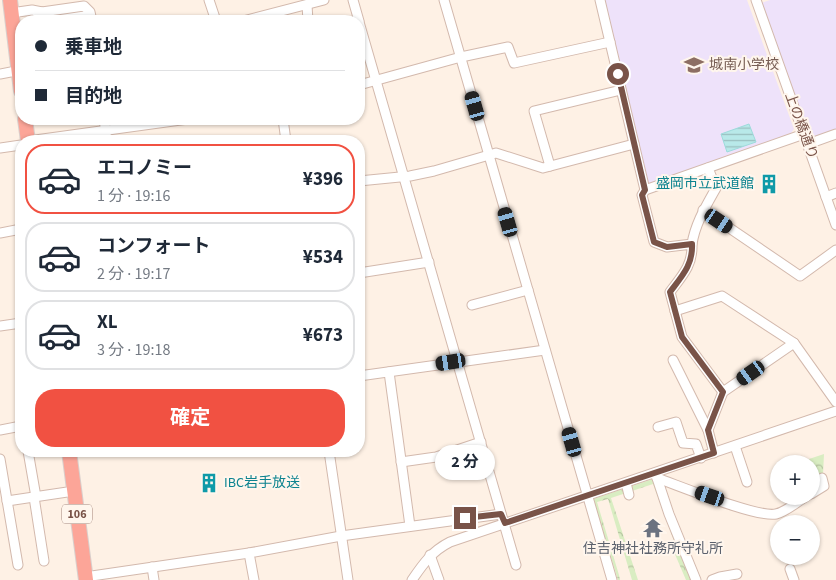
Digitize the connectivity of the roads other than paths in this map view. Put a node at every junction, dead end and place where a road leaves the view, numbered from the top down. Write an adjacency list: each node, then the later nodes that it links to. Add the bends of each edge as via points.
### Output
1 (209, 0): 13 (street)
2 (324, 0): 7 (street)
3 (353, 0): 16 (street)
4 (444, 0): 20 (street)
5 (600, 0): 18 (street)
6 (756, 0): 29 (street, 上の橋通り)
7 (307, 5): 14 (street); 15 (street)
8 (11, 6): 9 (street); 17 (highway)
9 (42, 12): 10 (street); 11 (street); 12 (street, via 84,6)
10 (40, 15)
11 (45, 15)
12 (91, 15)
13 (214, 15)
14 (267, 15)
15 (308, 15)
16 (357, 15)
17 (15, 34)
18 (610, 42): 20 (street, via 514,62 508,47); 25 (street)
19 (365, 43): 23 (street)
20 (461, 57): 23 (street); 37 (street)
21 (15, 71): 22 (street)
22 (0, 74)
23 (376, 81): 24 (street); 40 (street)
24 (365, 84)
25 (621, 90): 33 (street); 38 (street, via 534,111)
26 (105, 125): 28 (street)
27 (147, 125): 28 (street)
28 (106, 131): 31 (street); 32 (street)
29 (804, 134): 34 (street, 上の橋通り); 39 (street)
30 (836, 134): 34 (street)
31 (75, 135)
32 (106, 135)
33 (634, 144): 38 (street); 42 (street)
34 (808, 144): 44 (street, 上の橋通り)
35 (15, 146): 36 (street)
36 (0, 148)
37 (489, 155): 38 (street, via 501,154 543,168); 40 (street, via 434,171); 53 (street)
38 (550, 166)
39 (708, 168): 42 (street); 45 (street, via 716,188)
40 (403, 175): 41 (street); 51 (street)
41 (365, 180)
42 (645, 190): 49 (street, via 642,195 654,242 667,247)
43 (836, 193): 44 (street)
44 (826, 197): 46 (street, 上の橋通り)
45 (703, 210): 49 (street); 50 (street, via 800,276)
46 (836, 225)
47 (15, 230): 48 (street)
48 (0, 233)
49 (692, 244): 55 (street, via 690,264 670,292)
50 (836, 250)
51 (429, 262): 52 (street); 61 (street)
52 (365, 271)
53 (528, 290): 54 (street); 59 (street)
54 (472, 305)
55 (675, 311): 58 (street, via 722,296); 64 (street, via 682,337)
56 (15, 324): 57 (street)
57 (0, 326)
58 (794, 343): 64 (street); 65 (street)
59 (544, 350): 61 (street); 86 (street)
60 (673, 360): 70 (street)
61 (458, 362): 62 (street); 71 (street)
62 (389, 372): 63 (street); 79 (street)
63 (365, 375)
64 (723, 392): 70 (street)
65 (836, 402)
66 (836, 411): 72 (street)
67 (658, 426): 77 (street, via 676,422 683,443 696,444)
68 (15, 427): 69 (street)
69 (0, 430)
70 (708, 430): 73 (street)
71 (481, 442): 79 (street, via 436,457); 91 (street)
72 (735, 446): 73 (street); 82 (street)
73 (714, 453): 77 (street)
74 (29, 457): 88 (street)
75 (70, 457): 85 (highway, 106)
76 (330, 457): 94 (street)
77 (701, 458): 80 (street)
78 (0, 459): 89 (street)
79 (401, 462): 93 (street)
80 (656, 475): 83 (street); 90 (street, via 766,514 778,514); 110 (street)
81 (822, 478): 84 (street, via 824,486)
82 (747, 482)
83 (626, 483): 86 (street); 87 (street)
84 (820, 488)
85 (74, 491): 88 (street); 103 (highway, 106)
86 (587, 495): 92 (street); 109 (street)
87 (630, 495)
88 (35, 497): 89 (street); 97 (street)
89 (7, 502): 98 (street)
90 (792, 505)
91 (501, 514): 92 (street); 93 (street)
92 (505, 523): 96 (street, via 450,542); 99 (street)
93 (410, 526): 94 (street)
94 (341, 536): 95 (street); 106 (street)
95 (249, 553): 100 (street); 105 (street)
96 (430, 555): 107 (street); 108 (street)
97 (44, 561)
98 (18, 565)
99 (516, 565)
100 (152, 567): 103 (street); 104 (street)
101 (790, 568): 112 (street)
102 (737, 574): 111 (street)
103 (86, 578)
104 (154, 580)
105 (254, 580)
106 (348, 580)
107 (412, 580)
108 (439, 580)
109 (612, 580)
110 (696, 580)
111 (712, 580)
112 (794, 580)

